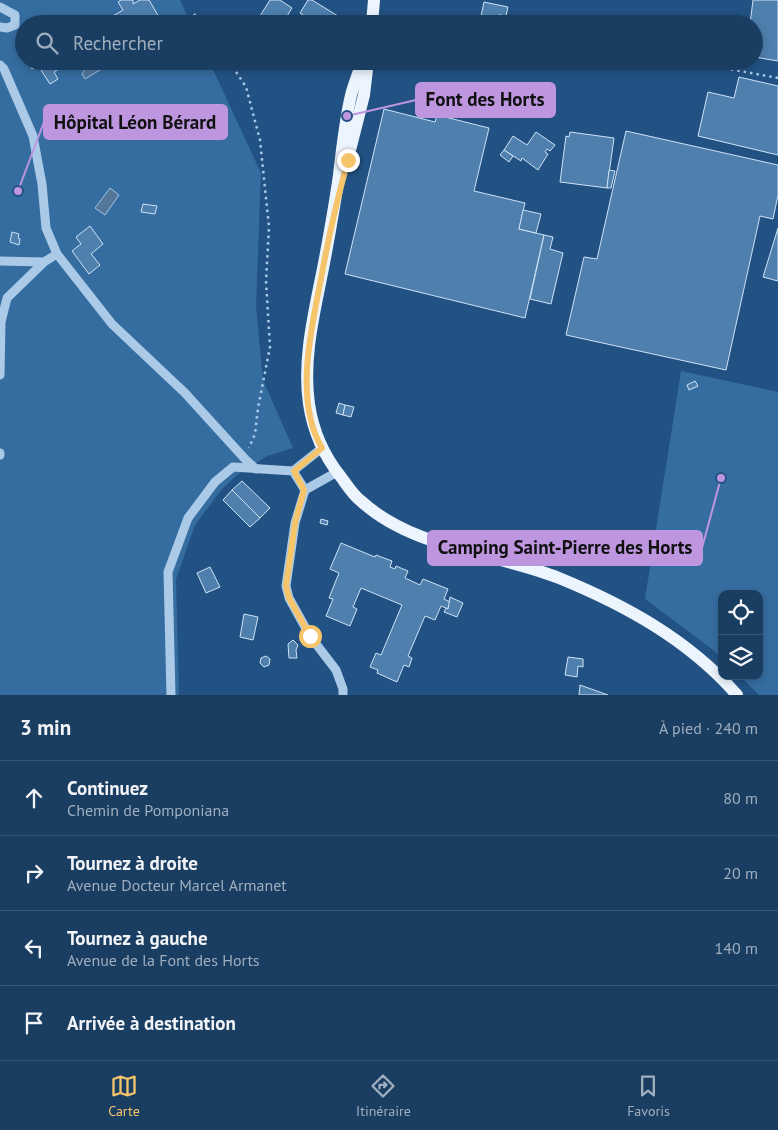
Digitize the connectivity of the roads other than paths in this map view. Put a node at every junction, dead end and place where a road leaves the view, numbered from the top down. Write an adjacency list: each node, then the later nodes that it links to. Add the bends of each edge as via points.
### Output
1 (374, 0): 3 (main road)
2 (0, 7): 4 (street, via 15,15 15,25)
3 (373, 15)
4 (0, 28)
5 (0, 65): 9 (street, via 33,136 46,228)
6 (359, 70): 8 (main road, via 347,116)
7 (368, 70): 8 (main road)
8 (334, 210): 13 (main road, via 308,349 309,404)
9 (57, 254): 11 (street); 14 (street, via 112,324 185,393 244,459)
10 (0, 262): 11 (street)
11 (44, 262): 12 (street, via 7,298 1,322)
12 (0, 375)
13 (322, 448): 15 (street); 16 (main road)
14 (256, 468): 15 (street); 18 (street, via 233,467 215,482 188,518 168,572)
15 (294, 471): 17 (street)
16 (337, 472): 17 (street); 20 (main road, via 360,501 409,532 556,577 612,600 693,653)
17 (304, 490): 19 (street, via 295,523 286,586 289,598 307,629 336,670)
18 (171, 695)
19 (343, 695)
20 (737, 695)

